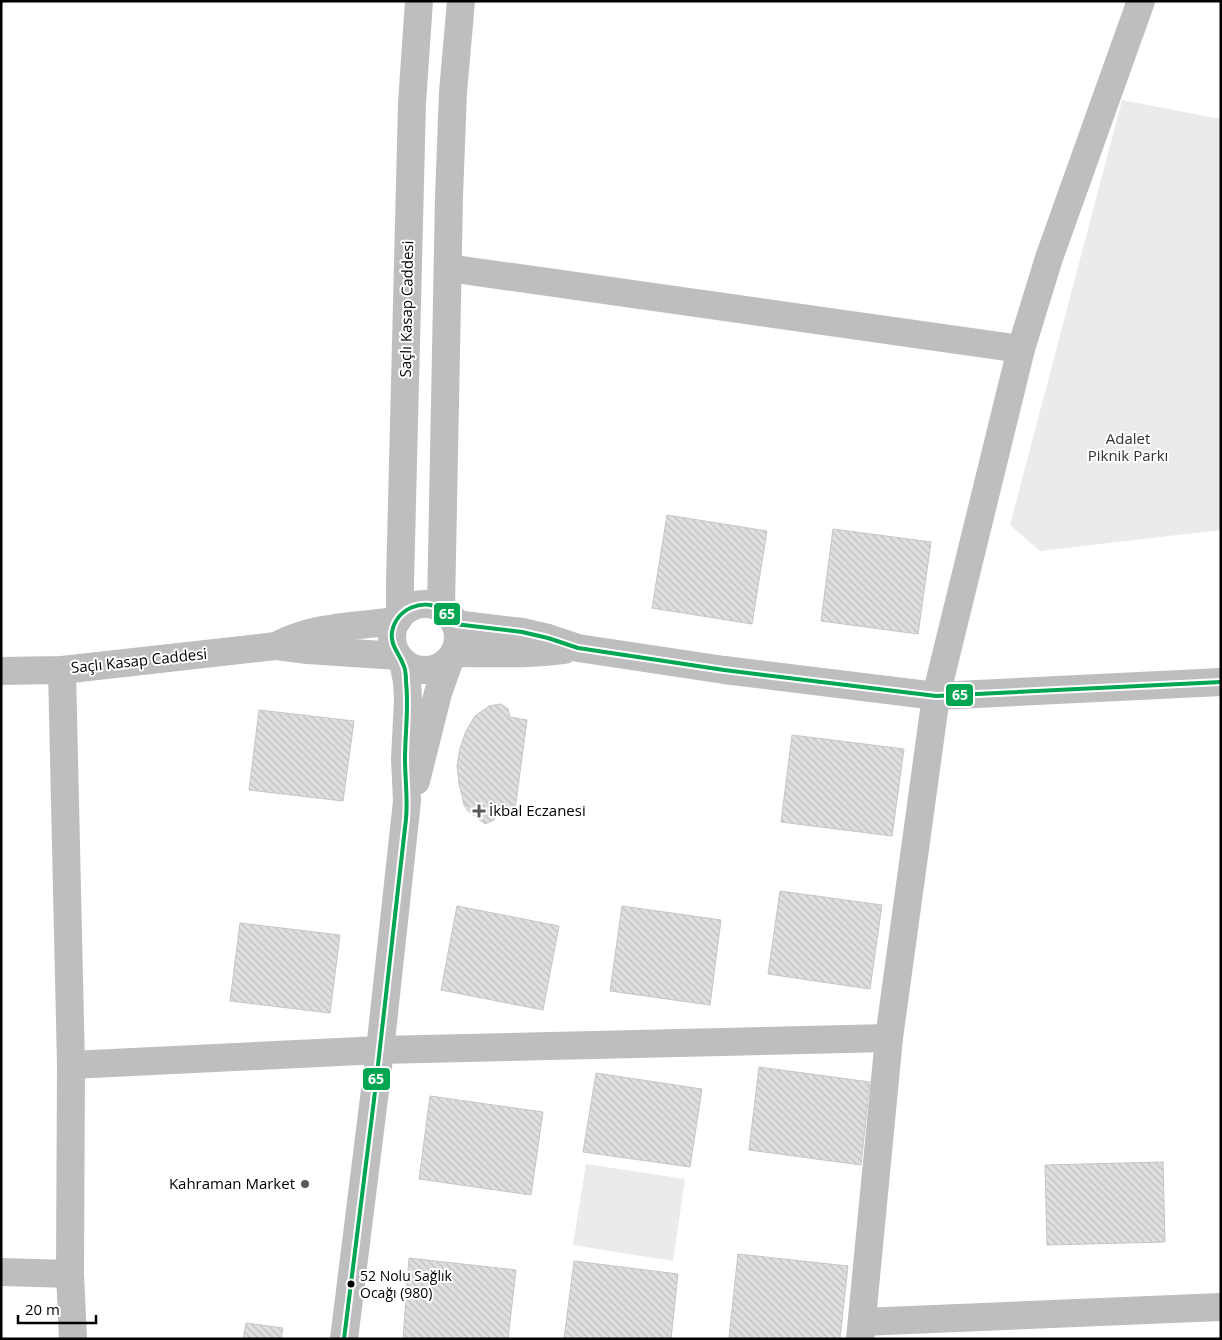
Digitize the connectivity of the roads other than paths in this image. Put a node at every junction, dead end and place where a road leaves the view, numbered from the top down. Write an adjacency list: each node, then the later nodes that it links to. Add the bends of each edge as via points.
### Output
1 (419, 1): 7 (street, Saçlı Kasap Caddesi, via 412,103)
2 (461, 1): 4 (street, via 453,100)
3 (1141, 1): 5 (street, via 1049,258)
4 (448, 268): 5 (street); 6 (street)
5 (1021, 349): 15 (street)
6 (448, 616): 7 (street, via 434,605 419,605 405,611); 9 (street, via 548,638); 10 (street, via 458,631)
7 (398, 619): 8 (street, Saçlı Kasap Caddesi, via 322,630); 11 (street, via 392,635)
8 (276, 646): 11 (street, Saçlı Kasap Caddesi); 12 (street, Saçlı Kasap Caddesi)
9 (578, 648): 10 (street, via 525,654); 15 (street)
10 (452, 656): 11 (street, via 431,670 416,669); 16 (street, via 438,692 419,770)
11 (401, 659): 16 (street, via 408,700)
12 (62, 670): 13 (street, Saçlı Kasap Caddesi); 19 (street)
13 (1, 671)
14 (1221, 682): 15 (street)
15 (936, 696): 17 (street)
16 (407, 801): 18 (street)
17 (890, 1038): 18 (street); 23 (street)
18 (380, 1050): 19 (street); 25 (street)
19 (71, 1065): 21 (street)
20 (1, 1272): 21 (street)
21 (70, 1274): 24 (street)
22 (1221, 1308): 23 (street)
23 (861, 1330)
24 (73, 1339)
25 (344, 1339)

